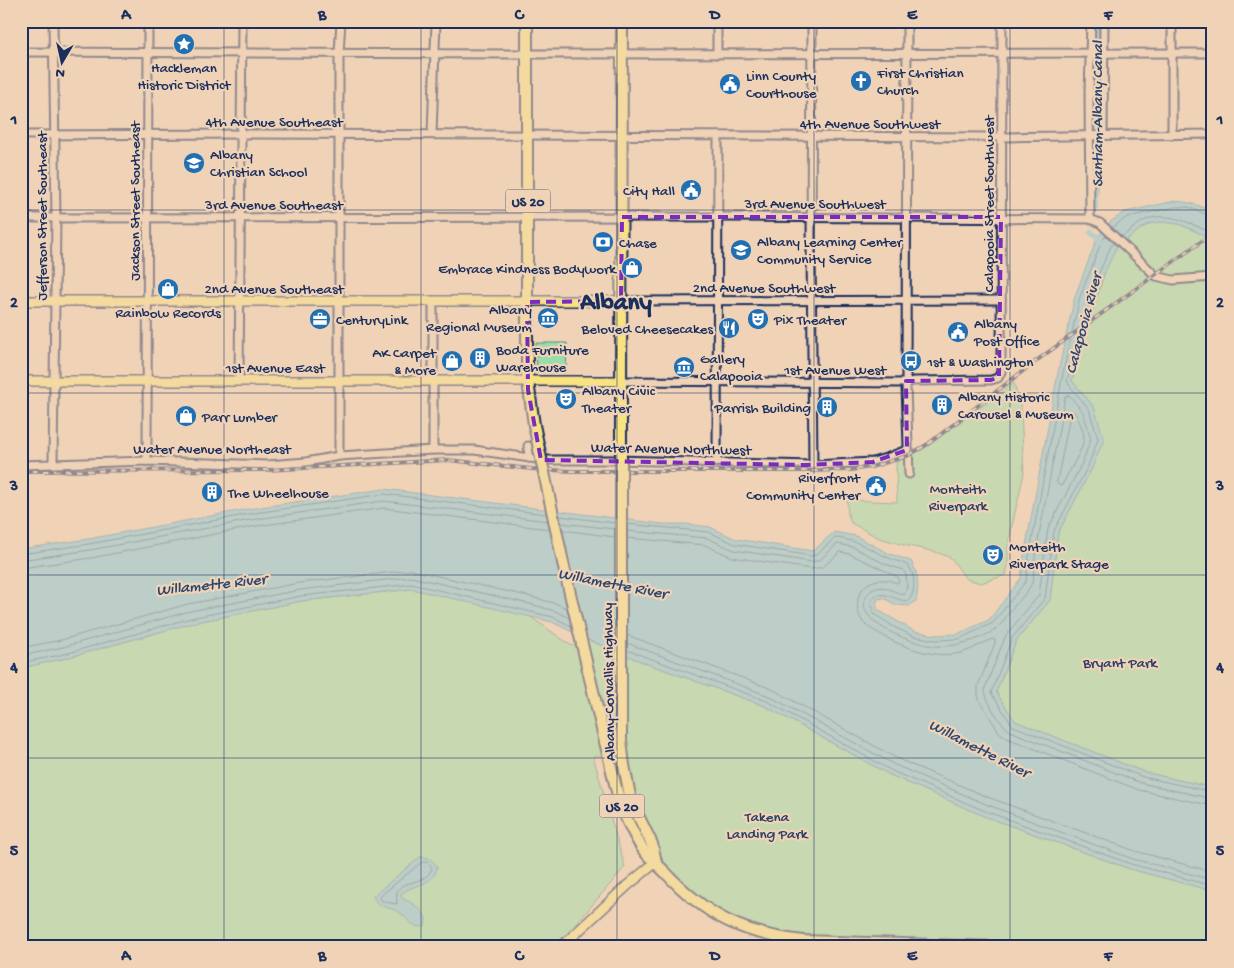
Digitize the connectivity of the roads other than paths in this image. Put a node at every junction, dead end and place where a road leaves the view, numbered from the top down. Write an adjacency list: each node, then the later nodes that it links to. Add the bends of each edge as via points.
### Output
1 (53, 21): 16 (street, Jefferson Street Southeast)
2 (148, 21): 17 (street, Jackson Street Southeast)
3 (242, 21): 18 (street)
4 (341, 21): 19 (street)
5 (436, 21): 27 (street)
6 (527, 21): 28 (highway, US 20)
7 (622, 21): 20 (highway, US 20)
8 (717, 21): 29 (street)
9 (812, 21): 21 (street)
10 (906, 21): 22 (street)
11 (1002, 21): 23 (street, Calapooia Street Southwest)
12 (1091, 21): 24 (street)
13 (1104, 21): 24 (street)
14 (1172, 21): 25 (street)
15 (21, 52): 16 (street)
16 (53, 52): 17 (street); 39 (street, Jefferson Street Southeast)
17 (148, 53): 18 (street); 30 (street, Jackson Street Southeast)
18 (242, 53): 19 (street); 31 (street)
19 (339, 53): 27 (street); 32 (street)
20 (622, 53): 28 (street); 29 (street); 36 (highway, US 20)
21 (812, 53): 22 (street); 29 (street); 41 (street)
22 (906, 53): 23 (street); 42 (street)
23 (1002, 53): 24 (street); 45 (street, Calapooia Street Southwest)
24 (1097, 53): 25 (street); 43 (street); 44 (street)
25 (1172, 53): 26 (street); 37 (street)
26 (1213, 53)
27 (436, 54): 28 (street); 33 (street)
28 (527, 54): 35 (highway, US 20)
29 (718, 54)
30 (148, 134): 31 (street, 4th Avenue Southeast); 39 (street, 4th Avenue Southeast); 46 (street, Jackson Street Southeast)
31 (242, 134): 32 (street, 4th Avenue Southeast); 55 (street)
32 (340, 134): 33 (street, 4th Avenue Southeast); 56 (street)
33 (432, 134): 35 (street, 4th Avenue Southeast)
34 (1213, 134): 37 (street, 4th Avenue Southwest)
35 (527, 135): 36 (street, 4th Avenue Southwest); 47 (highway, US 20)
36 (622, 135): 40 (street, 4th Avenue Southwest); 48 (highway, US 20)
37 (1172, 135): 44 (street, 4th Avenue Southwest)
38 (21, 136): 39 (street, 4th Avenue Southeast)
39 (55, 136): 54 (street, Jefferson Street Southeast)
40 (718, 136): 41 (street, 4th Avenue Southwest); 49 (street)
41 (812, 136): 42 (street, 4th Avenue Southwest); 50 (street)
42 (906, 136): 45 (street, 4th Avenue Southwest); 51 (street)
43 (1091, 136): 44 (street, 4th Avenue Southwest); 45 (street, 4th Avenue Southwest); 57 (street)
44 (1102, 136)
45 (1001, 137): 52 (street, Calapooia Street Southwest)
46 (148, 217): 54 (street, 3rd Avenue Southeast); 55 (street, 3rd Avenue Southeast); 60 (street, Jackson Street Southeast)
47 (528, 217): 48 (street, 3rd Avenue Southwest); 56 (street, 3rd Avenue Southeast); 70 (highway, US 20)
48 (622, 217): 49 (street, 3rd Avenue Southwest); 64 (highway, US 20)
49 (718, 217): 50 (street, 3rd Avenue Southwest); 65 (street)
50 (812, 217): 51 (street, 3rd Avenue Southwest); 66 (street)
51 (906, 217): 52 (street, 3rd Avenue Southwest); 61 (street)
52 (1001, 217): 57 (street, 3rd Avenue Southwest); 62 (street, Calapooia Street Southwest)
53 (21, 218): 54 (street, 3rd Avenue Southeast)
54 (56, 218): 59 (street, Jefferson Street Southeast)
55 (241, 218): 56 (street, 3rd Avenue Southeast); 67 (street)
56 (340, 218): 68 (street)
57 (1090, 219): 58 (street, 3rd Avenue Southwest, via 1100,223 1153,274 1166,279)
58 (1213, 277)
59 (55, 300): 60 (main road, 2nd Avenue Southeast); 63 (main road, 2nd Avenue Southeast); 74 (street, Jefferson Street Southeast)
60 (148, 300): 67 (main road, 2nd Avenue Southeast); 71 (street, Jackson Street Southeast)
61 (906, 300): 62 (street, 2nd Avenue Southwest); 66 (street, 2nd Avenue Southwest); 82 (street)
62 (1001, 300): 72 (street, Calapooia Street Southwest, via 1000,372 998,378)
63 (21, 301)
64 (621, 301): 65 (street, 2nd Avenue Southwest); 70 (main road, 2nd Avenue Southwest); 78 (highway, US 20)
65 (718, 301): 66 (street, 2nd Avenue Southwest); 80 (street)
66 (812, 301): 81 (street)
67 (240, 302): 68 (main road, 2nd Avenue Southeast); 75 (street)
68 (340, 302): 69 (main road, 2nd Avenue Southeast); 76 (street)
69 (433, 302): 70 (main road, 2nd Avenue Southeast); 77 (street)
70 (527, 302): 79 (highway, US 20)
71 (146, 380): 74 (main road, 1st Avenue East); 75 (main road, 1st Avenue East); 88 (street, Jackson Street Southeast)
72 (991, 380): 82 (street, 1st Avenue West)
73 (21, 381): 74 (main road, 1st Avenue East)
74 (55, 381): 91 (street, Jefferson Street Southeast)
75 (240, 381): 76 (main road, 1st Avenue East)
76 (340, 381): 77 (main road, 1st Avenue East); 86 (street)
77 (433, 381): 79 (main road, 1st Avenue East); 84 (street)
78 (621, 381): 79 (main road, 1st Avenue West); 80 (street, 1st Avenue West); 94 (highway, Albany-Corvallis Highway / US 20, bridge, via 621,740 631,801 652,844)
79 (528, 382): 94 (highway, Albany-Corvallis Highway / US 20, bridge, via 565,572 623,810 646,853)
80 (718, 382): 81 (street, 1st Avenue West); 89 (street)
81 (812, 382): 82 (street, 1st Avenue West); 92 (street)
82 (906, 383): 85 (street)
83 (528, 446): 87 (street)
84 (433, 450): 86 (street, Water Avenue Northeast); 87 (street, Water Avenue Northwest, via 474,450)
85 (907, 450): 92 (street, Water Avenue Northwest, via 873,462); 93 (street)
86 (339, 456): 88 (street, Water Avenue Northeast, via 267,465)
87 (529, 458): 89 (street, Water Avenue Northwest)
88 (147, 461): 91 (street, Water Avenue Northeast)
89 (717, 463): 92 (street, Water Avenue Northwest)
90 (21, 464): 91 (street, Water Avenue Northeast)
91 (53, 464)
92 (813, 465)
93 (909, 474)
94 (656, 862): 95 (main road); 96 (highway, Albany-Corvallis Highway / US 20, via 706,909 735,925 764,935 803,941)
95 (561, 947)
96 (999, 947)

